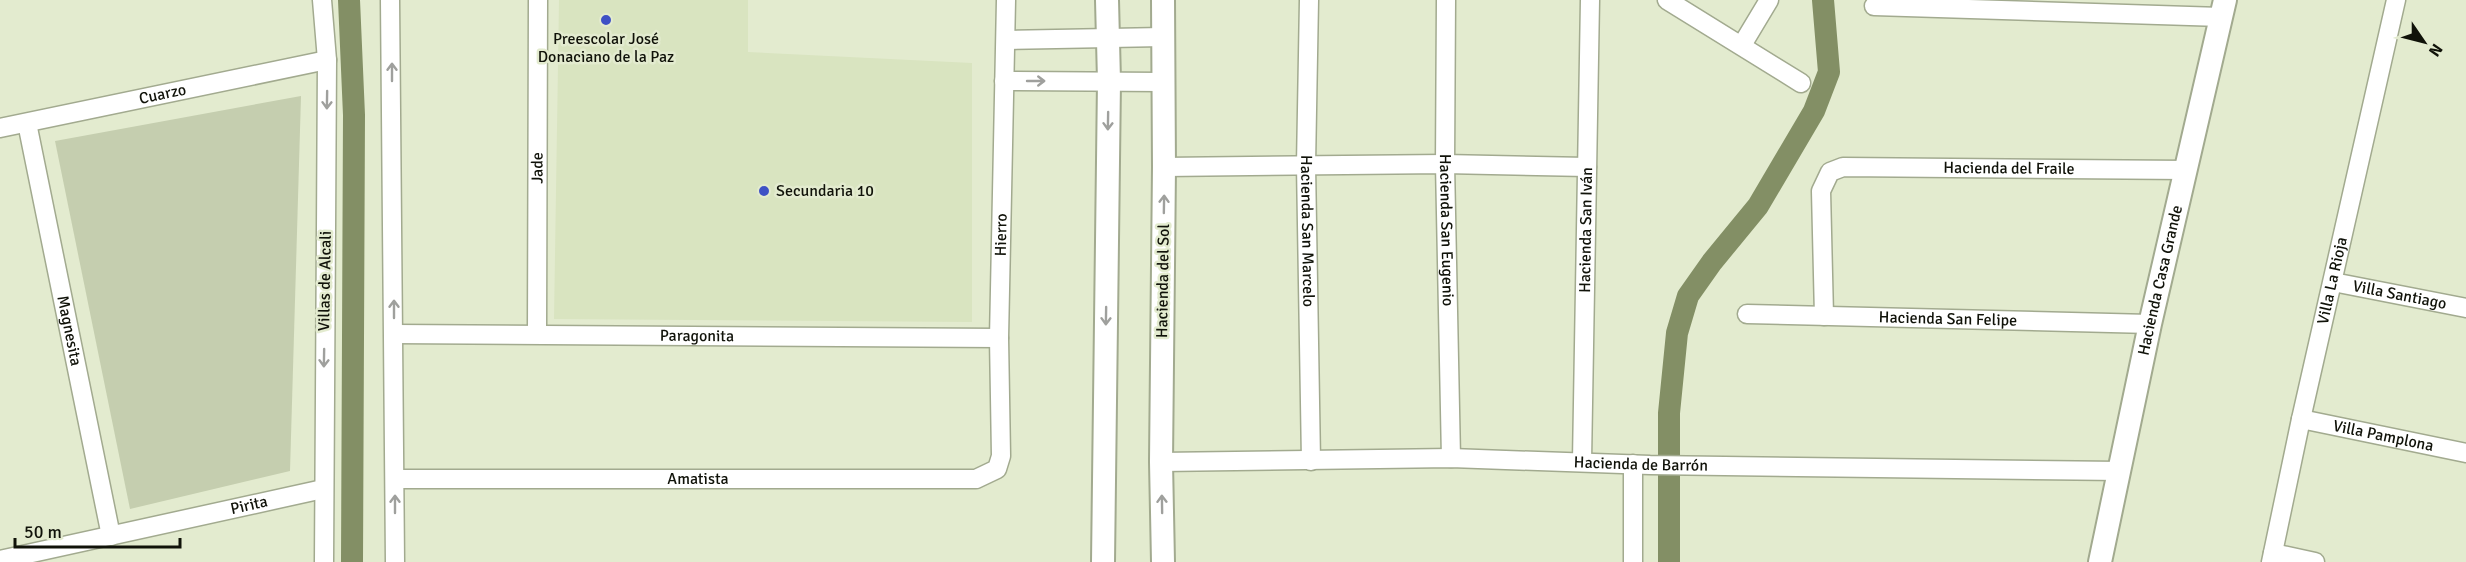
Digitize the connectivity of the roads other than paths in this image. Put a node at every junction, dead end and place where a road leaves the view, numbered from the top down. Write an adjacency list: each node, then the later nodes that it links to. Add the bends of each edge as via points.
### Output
1 (322, 0): 20 (street, Villas de Alcali)
2 (390, 0): 37 (street, one-way to 2)
3 (538, 0): 38 (street, Jade)
4 (1006, 0): 18 (street, Hierro)
5 (1107, 0): 17 (street)
6 (1163, 0): 16 (street, Hacienda del Sol)
7 (1309, 0): 28 (street, Hacienda San Marcelo)
8 (1446, 0): 27 (street, Hacienda San Eugenio)
9 (1590, 0): 29 (street, Hacienda San Iván)
10 (1667, 0): 19 (street)
11 (1769, 0): 19 (street)
12 (2396, 0): 32 (street, Villa La Rioja)
13 (1948, 3): 14 (street); 15 (street)
14 (1874, 6)
15 (2223, 8): 31 (street, Hacienda Casa Grande)
16 (1163, 37): 17 (street); 23 (street, Hacienda del Sol)
17 (1107, 38): 18 (street); 22 (street)
18 (1006, 40): 21 (street, Hierro)
19 (1742, 45): 24 (street)
20 (327, 60): 25 (street, Cuarzo); 50 (street, Villas de Alcali, one-way to 50)
21 (1004, 81): 22 (street, one-way to 22); 39 (street, Hierro)
22 (1108, 81): 23 (street); 56 (street, one-way to 56)
23 (1162, 82): 30 (street, Hacienda del Sol)
24 (1801, 83)
25 (27, 123): 26 (street, Cuarzo); 51 (street, Magnesita)
26 (0, 128)
27 (1444, 164): 28 (street); 29 (street); 42 (street, Hacienda San Eugenio)
28 (1306, 165): 30 (street); 43 (street, Hacienda San Marcelo)
29 (1587, 166): 44 (street, Hacienda San Iván)
30 (1164, 167): 45 (street, Hacienda del Sol, one-way to 30)
31 (2187, 170): 35 (street, Hacienda del Fraile, via 1843,167 1830,172 1821,191); 36 (street, Hacienda Casa Grande)
32 (2333, 282): 33 (street, Villa Santiago); 40 (street, Villa La Rioja)
33 (2466, 308)
34 (1746, 314): 35 (street, Hacienda San Felipe)
35 (1824, 316): 36 (street, Hacienda San Felipe)
36 (2150, 324): 48 (street, Hacienda Casa Grande)
37 (394, 334): 38 (street, Paragonita); 49 (street)
38 (537, 334): 39 (street, Paragonita)
39 (999, 338): 47 (street, Hierro, via 1001,456)
40 (2301, 419): 41 (street, Villa Pamplona); 52 (street, Villa La Rioja)
41 (2466, 453)
42 (1451, 458): 43 (street, Hacienda de Barrón); 44 (street, Hacienda de Barrón)
43 (1311, 461): 45 (street, Hacienda de Barrón)
44 (1582, 461): 46 (street, Hacienda de Barrón)
45 (1161, 462): 57 (street, Hacienda del Sol, one-way to 45)
46 (1641, 464): 48 (street, Hacienda de Barrón); 58 (street)
47 (997, 469): 49 (street, Amatista, via 976,479)
48 (2120, 471): 59 (street, Hacienda Casa Grande)
49 (396, 479): 55 (street, one-way to 49)
50 (323, 489): 51 (street, Pirita); 54 (street, Villas de Alcali)
51 (111, 536): 53 (street, Pirita)
52 (2272, 557): 60 (street)
53 (0, 560)
54 (324, 562)
55 (395, 562)
56 (1103, 562)
57 (1163, 562)
58 (1633, 562)
59 (2100, 562)
60 (2315, 562)

